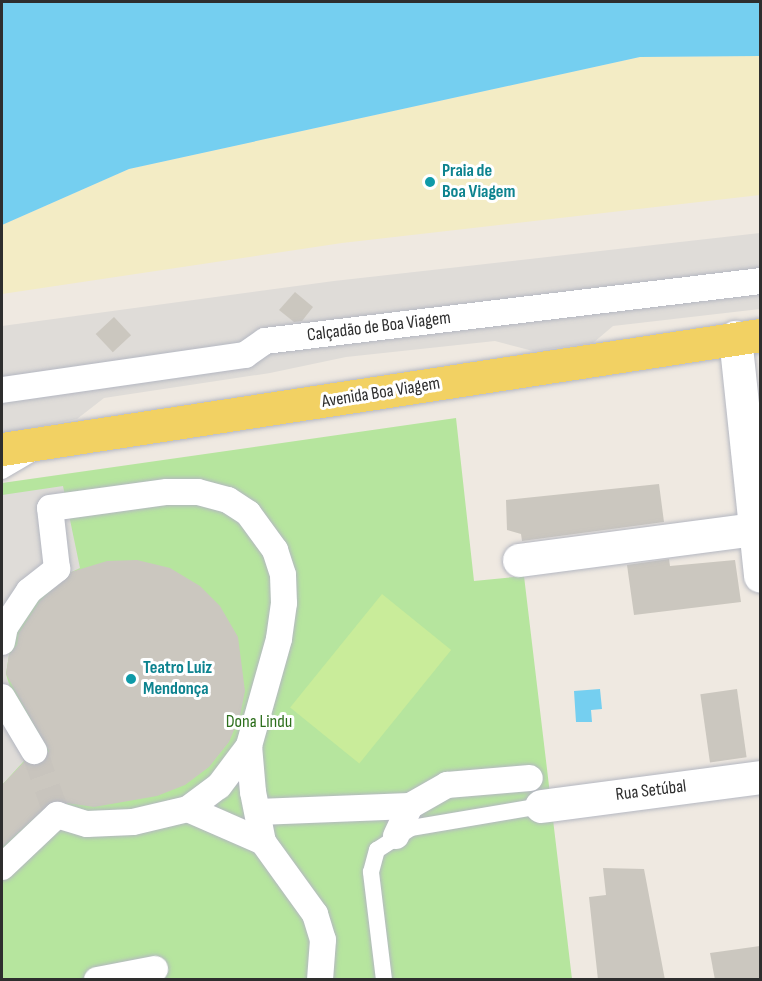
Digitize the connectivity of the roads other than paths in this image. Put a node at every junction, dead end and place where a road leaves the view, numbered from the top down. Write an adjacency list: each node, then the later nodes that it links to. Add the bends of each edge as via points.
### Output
1 (760, 281): 3 (street, Calçadão de Boa Viagem, via 266,341 245,355)
2 (748, 336): 4 (main road, Avenida Boa Viagem, via 276,409); 7 (street)
3 (2, 390)
4 (56, 438): 5 (main road, Avenida Boa Viagem); 6 (lane)
5 (2, 449)
6 (2, 471)
7 (756, 529): 8 (street); 9 (street)
8 (519, 560)
9 (760, 576)
10 (2, 642): 12 (street, via 5,627 29,591 57,569 50,508 167,492 198,492 228,500 255,522 275,550 283,575 279,639)
11 (2, 697): 13 (street)
12 (249, 746): 17 (street, via 219,786); 18 (street)
13 (34, 751)
14 (760, 777): 15 (street, Rua Setúbal)
15 (535, 792): 16 (street, via 447,785); 19 (lane, via 411,828)
16 (410, 806): 18 (street); 19 (street)
17 (188, 809): 20 (street); 21 (street, via 110,823 87,824 57,815)
18 (258, 812): 20 (street)
19 (396, 836): 25 (lane, via 377,850 371,872)
20 (263, 842): 24 (street, via 315,914 323,940)
21 (2, 867)
22 (155, 969): 23 (street)
23 (97, 980)
24 (320, 980)
25 (384, 980)

